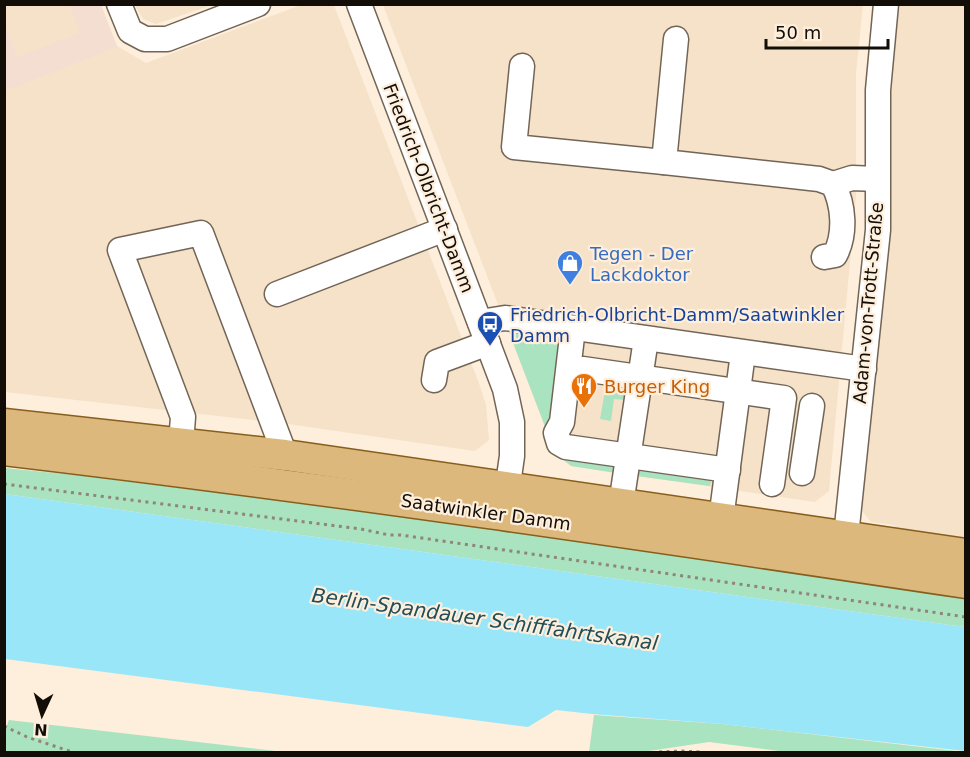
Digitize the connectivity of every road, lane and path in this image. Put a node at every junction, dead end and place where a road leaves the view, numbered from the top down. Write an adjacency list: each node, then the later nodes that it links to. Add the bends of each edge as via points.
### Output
1 (119, 4): 2 (street, via 130,31 145,39 167,39)
2 (258, 4)
3 (358, 4): 10 (street, Friedrich-Olbricht-Damm)
4 (886, 4): 8 (street, Adam-von-Trott-Straße, via 878,90)
5 (676, 39): 7 (street)
6 (522, 66): 7 (street, via 514,147)
7 (664, 162): 9 (street, via 819,179)
8 (877, 179): 9 (street, via 852,178); 18 (street, Adam-von-Trott-Straße, via 878,230)
9 (833, 184): 11 (street, via 840,197 841,236 835,255)
10 (445, 229): 12 (street); 14 (street, Friedrich-Olbricht-Damm)
11 (824, 257)
12 (277, 294)
13 (573, 328): 14 (street, via 505,318); 15 (street); 27 (street, via 562,422 556,433 559,443)
14 (484, 332): 20 (street, via 437,362); 32 (street, Friedrich-Olbricht-Damm, via 506,389 512,422 512,456)
15 (646, 339): 16 (street); 19 (street)
16 (743, 353): 18 (street); 21 (street)
17 (583, 369): 19 (street)
18 (864, 369): 35 (street, Adam-von-Trott-Straße)
19 (640, 377): 21 (street); 27 (street)
20 (434, 380)
21 (738, 391): 28 (street); 31 (street, via 784,398)
22 (812, 406): 29 (street)
23 (4, 424): 24 (main road, Saatwinkler Damm)
24 (181, 442): 26 (main road, Saatwinkler Damm); 26 (street, via 183,417 120,250 201,233)
25 (4, 450): 32 (main road, Saatwinkler Damm)
26 (285, 455): 32 (main road, Saatwinkler Damm)
27 (628, 457): 28 (street); 33 (street)
28 (728, 470): 34 (street)
29 (802, 473)
30 (4, 484): 38 (path, via 350,527)
31 (772, 484)
32 (505, 501): 33 (main road, Saatwinkler Damm); 35 (main road, Saatwinkler Damm)
33 (621, 504): 34 (main road, Saatwinkler Damm)
34 (721, 519): 35 (main road, Saatwinkler Damm)
35 (844, 551): 36 (main road, Saatwinkler Damm); 37 (main road, Saatwinkler Damm)
36 (966, 554)
37 (966, 583)
38 (966, 617)
39 (4, 726): 40 (path)
40 (72, 753)
41 (659, 753): 42 (path)
42 (700, 753)

